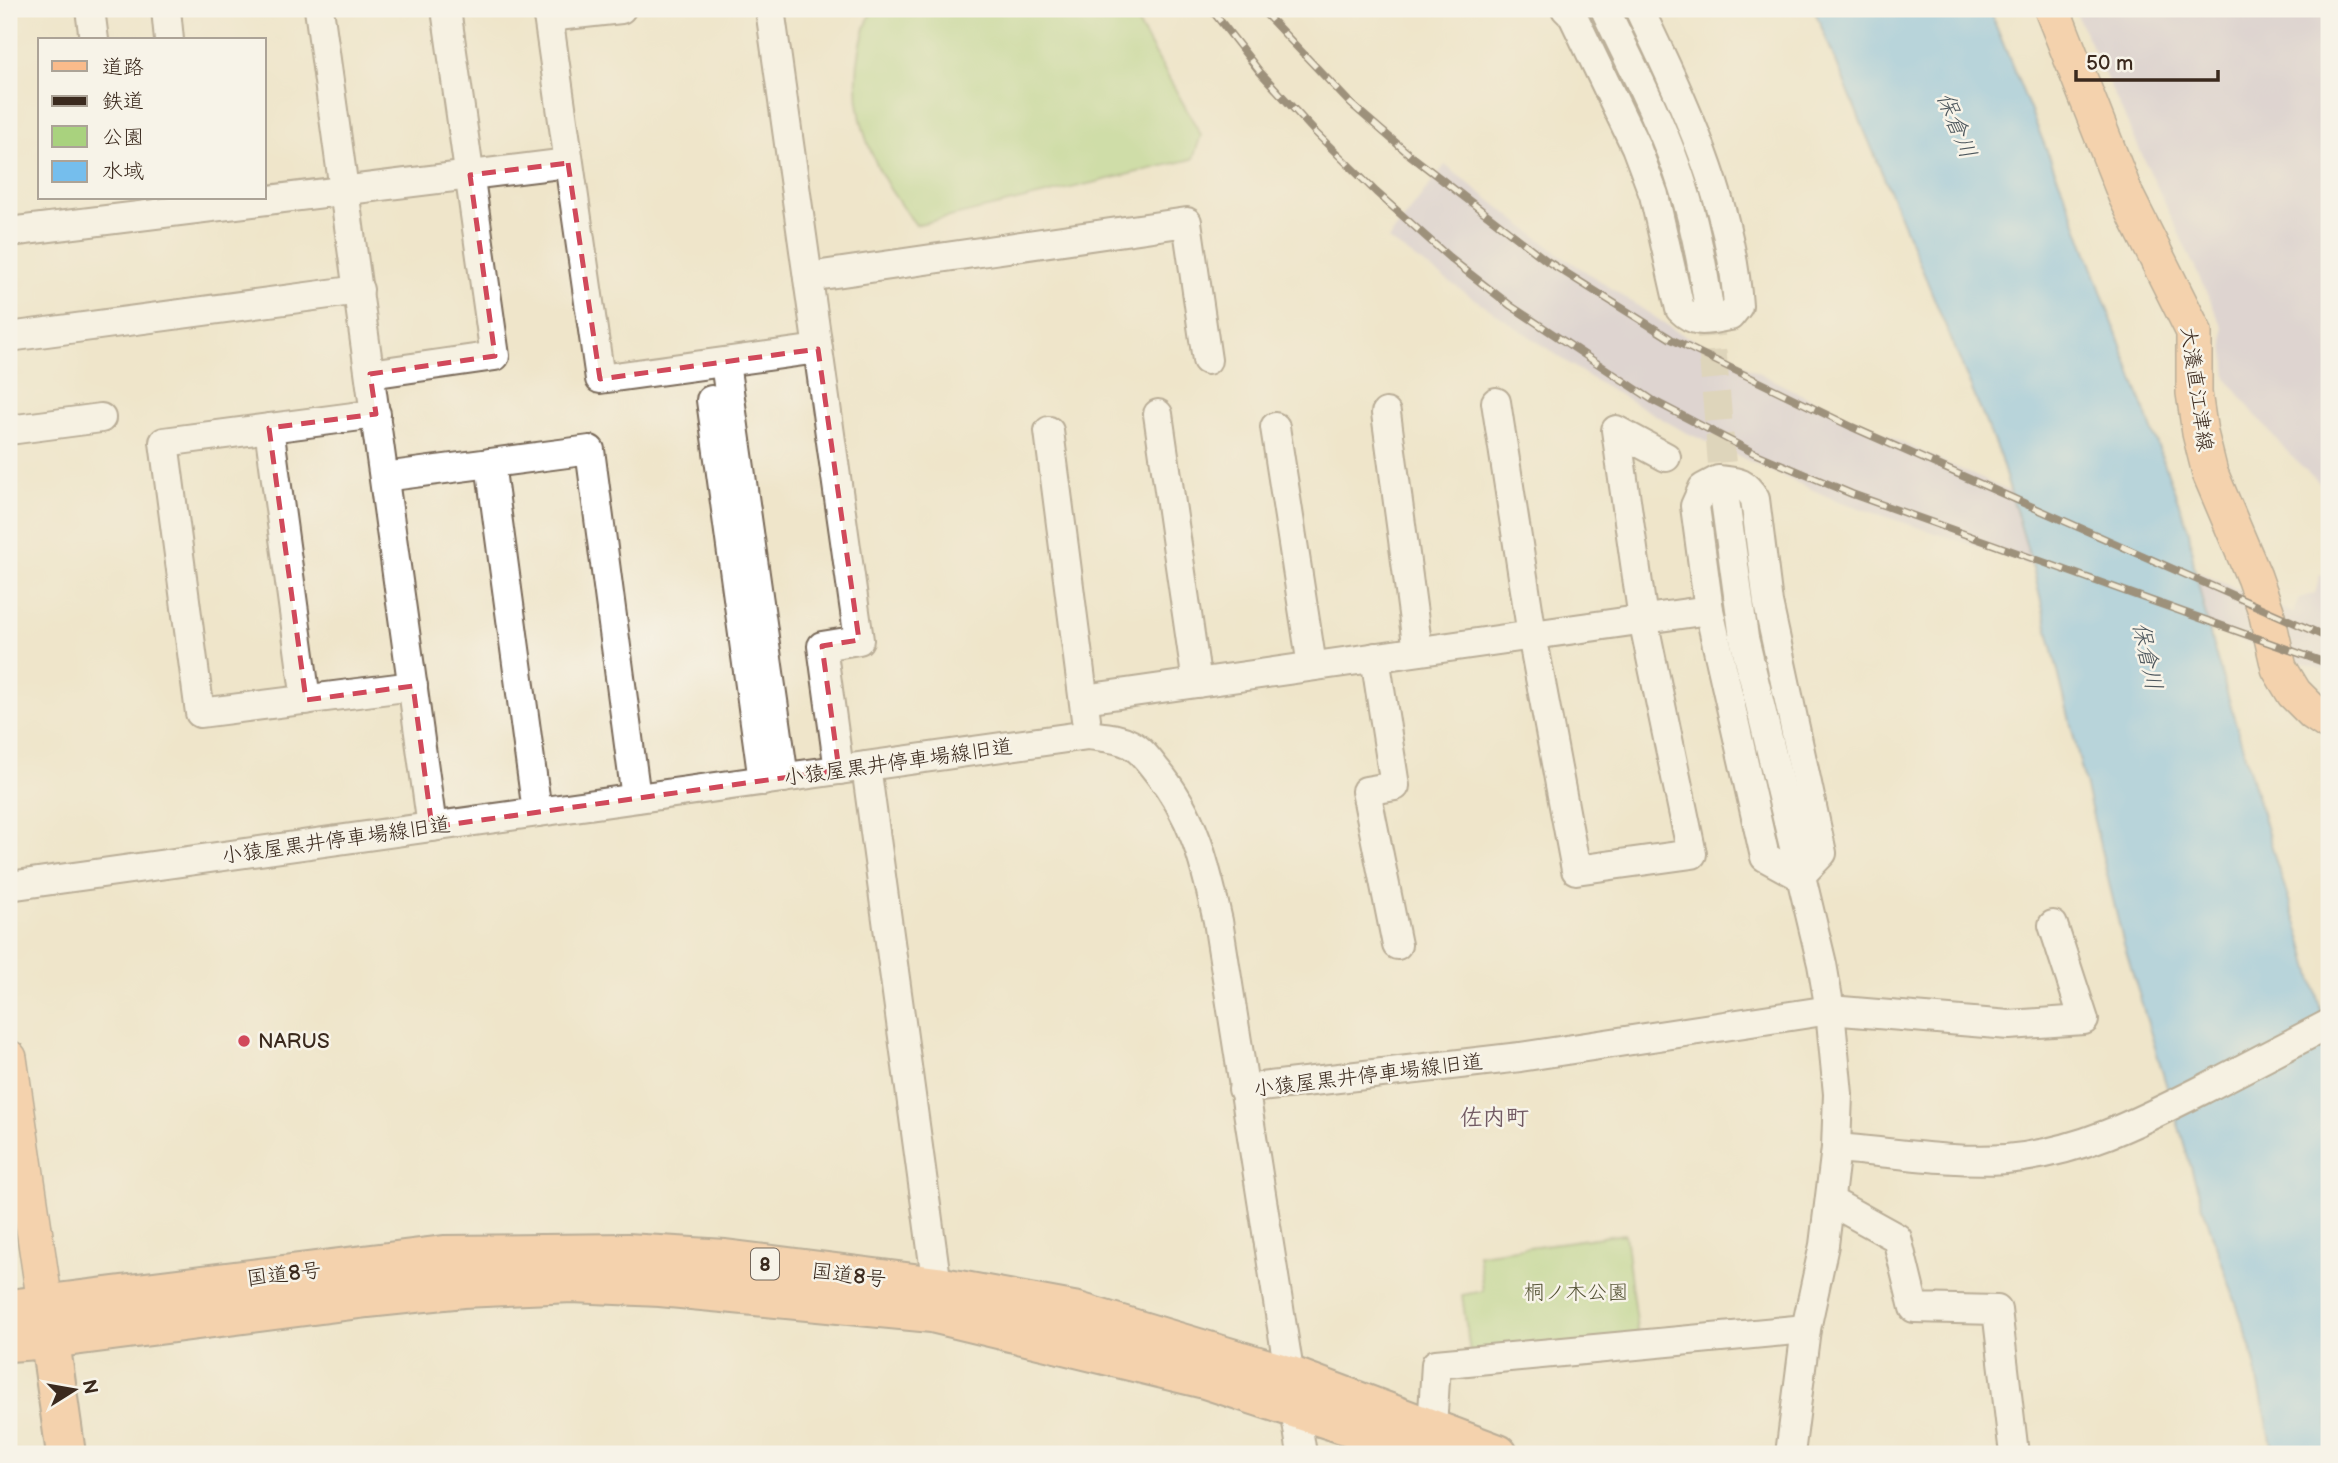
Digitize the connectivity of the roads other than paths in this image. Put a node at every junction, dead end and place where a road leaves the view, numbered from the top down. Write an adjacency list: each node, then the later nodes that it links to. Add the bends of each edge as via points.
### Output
1 (90, 9): 12 (street)
2 (166, 9): 13 (street)
3 (319, 9): 16 (street)
4 (446, 9): 15 (street)
5 (621, 9): 11 (street)
6 (770, 9): 21 (street)
7 (1566, 9): 9 (street, via 1636,146 1654,195 1680,309 1700,321 1730,316 1738,306 1737,288 1716,192 1681,99)
8 (1605, 9): 23 (street, via 1683,186)
9 (1639, 9)
10 (2052, 9): 52 (main road, 大瀁直江津線, via 2126,196 2194,332 2194,393 2210,473 2254,577 2279,668 2294,693)
11 (548, 13): 14 (street)
12 (94, 38)
13 (169, 38)
14 (568, 163): 15 (street); 27 (street, via 600,379)
15 (470, 175): 16 (street); 28 (street, via 495,356)
16 (345, 191): 17 (street); 22 (street)
17 (266, 197)
18 (230, 200): 19 (street)
19 (115, 209): 20 (street)
20 (9, 232)
21 (808, 278): 25 (street); 26 (street, via 1187,222)
22 (359, 290): 24 (street); 28 (street)
23 (1709, 309)
24 (9, 337)
25 (818, 349): 27 (street); 54 (street, via 859,640 822,646)
26 (1207, 360)
27 (716, 364): 55 (street)
28 (370, 374): 31 (street)
29 (1496, 402): 44 (street)
30 (1386, 413): 45 (street)
31 (376, 414): 35 (street); 40 (street)
32 (1158, 414): 48 (street)
33 (102, 418): 36 (street)
34 (1275, 427): 47 (street)
35 (269, 428): 51 (street); 51 (street, via 164,442 198,699 200,713)
36 (9, 430)
37 (1049, 431): 50 (street)
38 (1666, 457): 43 (street, via 1616,430)
39 (490, 463): 40 (street); 56 (street, via 590,450); 57 (street)
40 (384, 477): 49 (street)
41 (1725, 500): 59 (street, via 1744,638)
42 (1709, 610): 43 (street); 59 (street, via 1765,857); 59 (street, via 1695,506 1703,488 1718,480 1738,482 1748,487 1755,499 1768,603 1822,853)
43 (1643, 619): 44 (street); 44 (street, via 1692,854 1576,870)
44 (1532, 635): 45 (street)
45 (1418, 651): 46 (street)
46 (1375, 657): 47 (street); 62 (street, via 1395,786 1366,791)
47 (1312, 666): 48 (street)
48 (1197, 683): 50 (street)
49 (413, 686): 51 (street); 58 (street)
50 (1084, 699): 53 (street)
51 (306, 700)
52 (2329, 723)
53 (1088, 736): 54 (street, 小猿屋黒井停車場線旧道); 66 (street, 小猿屋黒井停車場線旧道, via 1117,738 1139,750 1170,786 1192,825 1218,920)
54 (852, 768): 55 (street, 小猿屋黒井停車場線旧道); 69 (street)
55 (773, 779): 56 (street, 小猿屋黒井停車場線旧道)
56 (636, 798): 57 (street, 小猿屋黒井停車場線旧道)
57 (537, 812): 58 (street, 小猿屋黒井停車場線旧道)
58 (432, 827): 60 (street, 小猿屋黒井停車場線旧道)
59 (1800, 876): 63 (street)
60 (9, 886)
61 (2053, 925): 63 (street, 小猿屋黒井停車場線旧道, via 2084,1020 2008,1025)
62 (1397, 945)
63 (1830, 1010): 66 (street, 小猿屋黒井停車場線旧道, via 1520,1057); 67 (street, via 1838,1094)
64 (2329, 1024): 67 (street, via 2147,1118 2067,1150 1968,1159)
65 (9, 1058): 70 (main road)
66 (1243, 1089): 73 (street)
67 (1836, 1148): 68 (street)
68 (1830, 1200): 71 (street); 79 (street, via 1897,1238 1914,1308 1997,1310)
69 (937, 1286): 70 (highway, 国道8号 / 8, via 697,1257 444,1255); 73 (highway, 国道8号 / 8, via 1078,1312)
70 (35, 1317): 72 (highway, 国道8号 / 8); 73 (highway, 国道8号 / 8, via 463,1288 572,1283 660,1287 932,1313 1205,1378); 75 (highway)
71 (1806, 1329): 74 (street, via 1436,1364); 78 (street)
72 (9, 1342)
73 (1293, 1391): 74 (highway, 国道8号 / 8); 76 (street)
74 (1427, 1441): 77 (highway, 国道8号 / 8)
75 (66, 1454)
76 (1302, 1454)
77 (1498, 1454)
78 (1790, 1454)
79 (2014, 1454)

